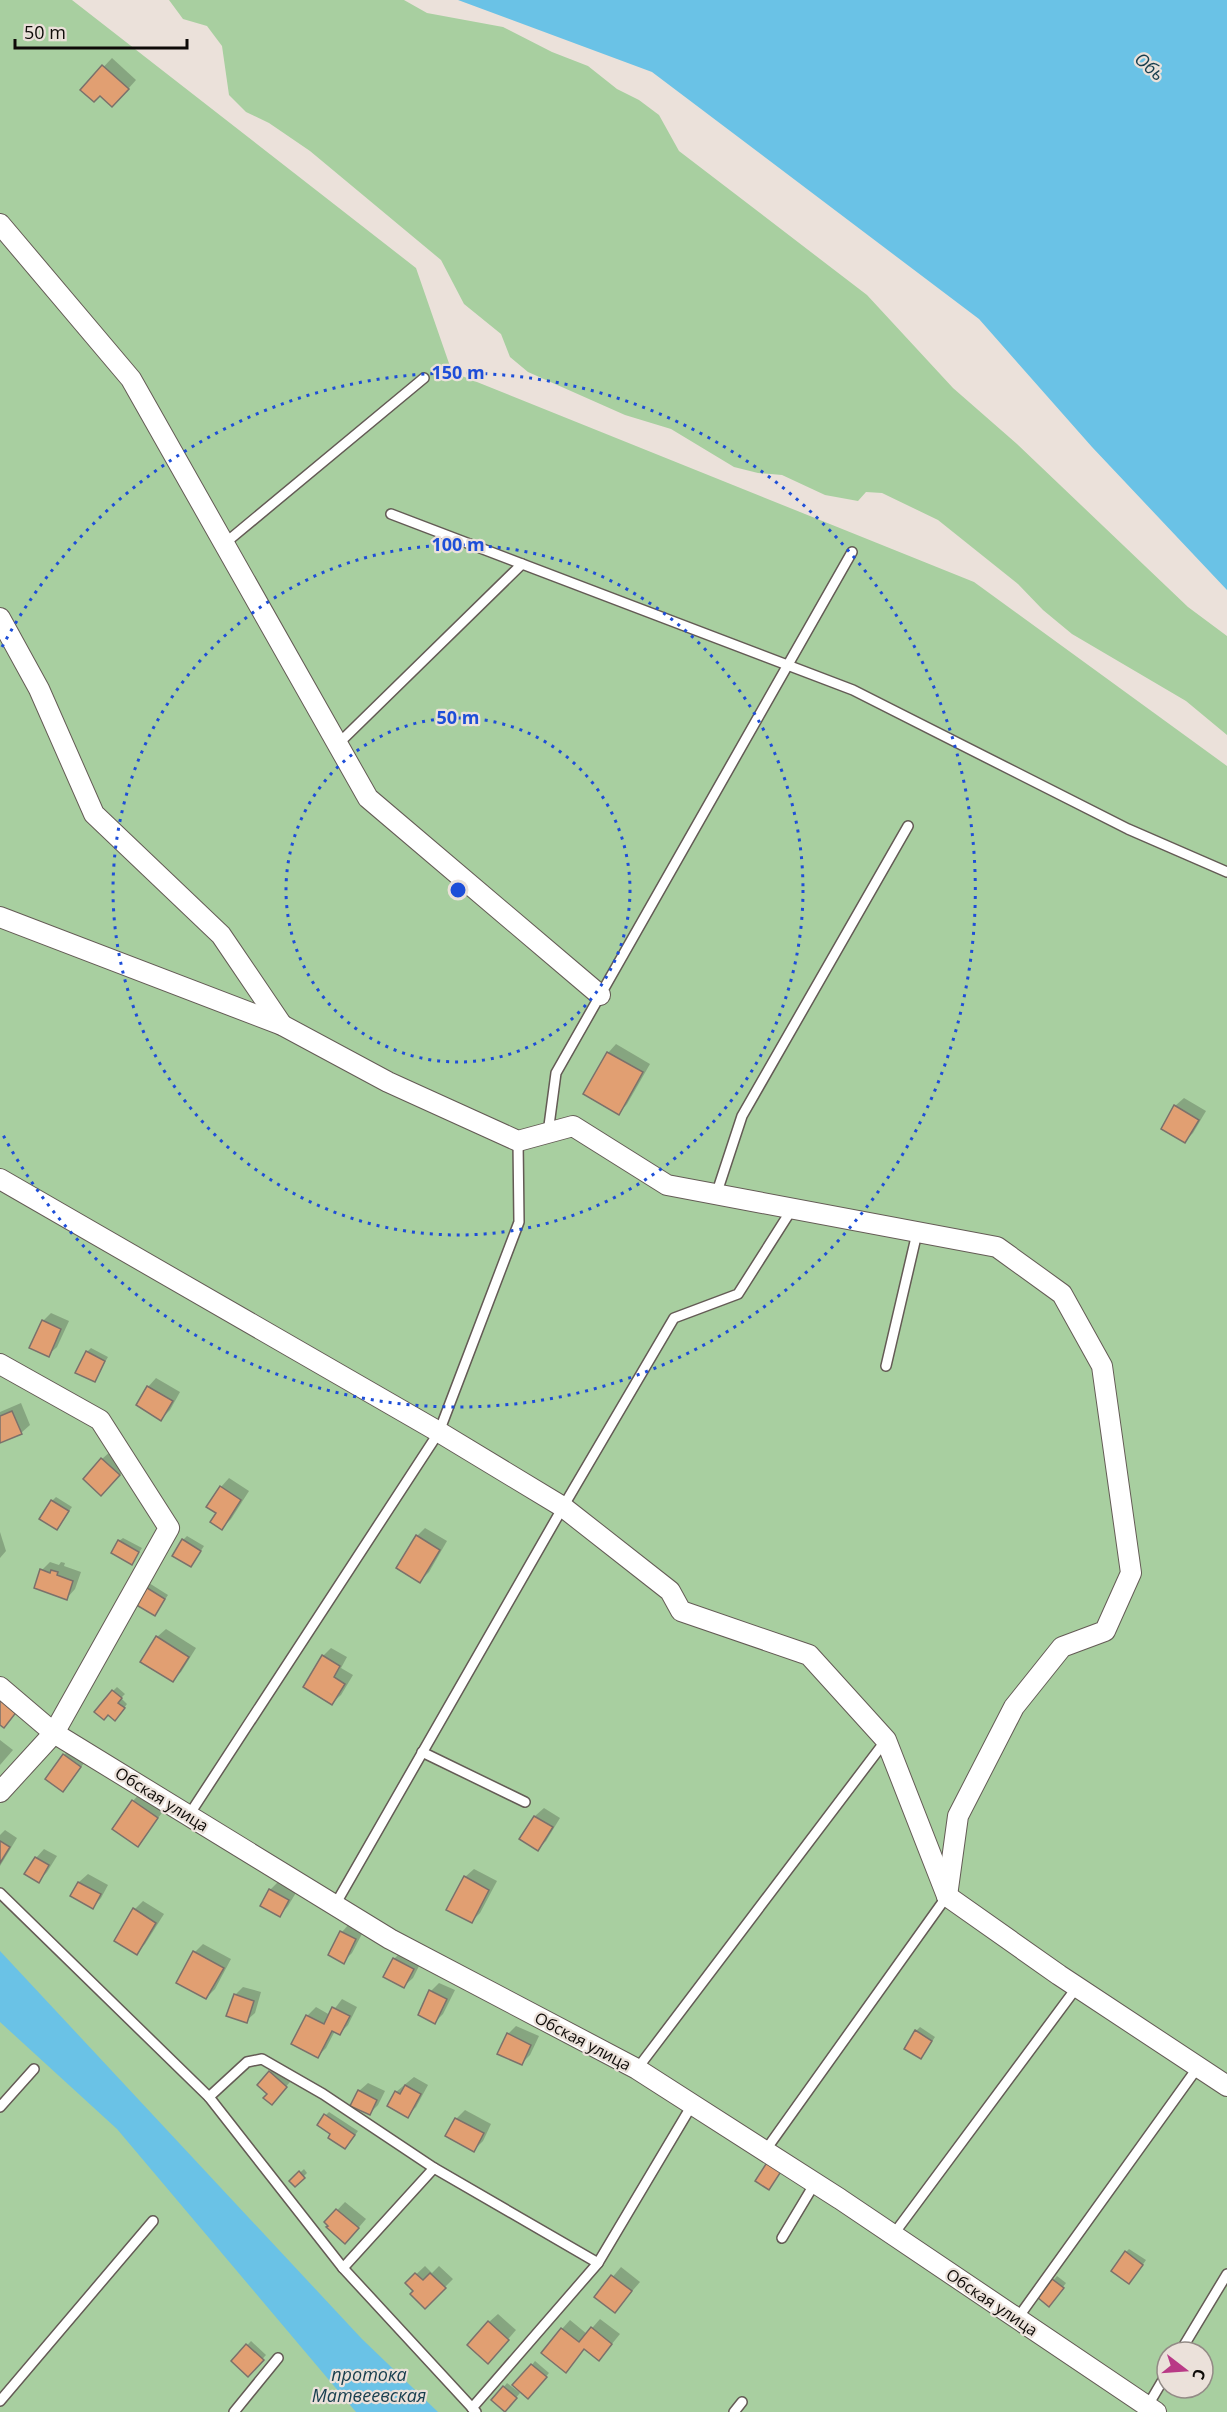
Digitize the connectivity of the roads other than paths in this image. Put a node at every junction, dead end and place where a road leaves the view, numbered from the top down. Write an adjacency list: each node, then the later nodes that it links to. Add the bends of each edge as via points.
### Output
1 (0, 224): 4 (street, via 130,379)
2 (424, 378): 4 (lane)
3 (391, 514): 6 (lane)
4 (224, 544): 9 (street)
5 (852, 552): 8 (lane)
6 (522, 564): 8 (lane); 9 (lane)
7 (0, 618): 14 (street, via 39,689 94,814 221,935)
8 (789, 666): 11 (lane, via 853,690 1128,829); 13 (lane)
9 (338, 744): 13 (street, via 368,798)
10 (908, 826): 18 (lane, via 742,1116)
11 (1227, 872)
12 (0, 917): 14 (street)
13 (600, 995): 15 (lane, via 556,1072)
14 (282, 1025): 16 (street, via 388,1082)
15 (548, 1133): 16 (street); 18 (street, via 573,1126 667,1185)
16 (519, 1141): 23 (lane, via 519,1222)
17 (0, 1179): 23 (street)
18 (716, 1194): 19 (street)
19 (792, 1209): 20 (street); 24 (lane, via 738,1294 674,1318)
20 (917, 1233): 22 (lane); 33 (street, via 997,1247 1062,1294 1102,1366 1131,1573 1105,1631 1062,1647 1014,1707 958,1816)
21 (0, 1364): 26 (street, via 100,1420 169,1528)
22 (886, 1366)
23 (439, 1432): 24 (street); 31 (lane)
24 (563, 1507): 27 (street, via 670,1592 681,1611 809,1655); 28 (lane)
25 (0, 1687): 26 (street, Обская улица)
26 (54, 1733): 29 (street); 31 (street, Обская улица)
27 (886, 1740): 33 (street); 38 (lane)
28 (422, 1752): 30 (lane); 34 (lane)
29 (0, 1792)
30 (525, 1802)
31 (189, 1815): 34 (street, Обская улица)
32 (0, 1893): 40 (lane)
33 (947, 1896): 35 (street); 43 (lane)
34 (335, 1905): 38 (street, Обская улица, via 390,1939)
35 (1077, 1987): 36 (street); 47 (lane)
36 (1197, 2067): 39 (street); 52 (lane)
37 (34, 2069): 42 (lane)
38 (638, 2070): 41 (street, Обская улица)
39 (1227, 2086)
40 (209, 2097): 44 (lane, via 247,2062 262,2058); 50 (lane)
41 (693, 2105): 43 (street, Обская улица); 49 (lane)
42 (0, 2107)
43 (765, 2151): 45 (street, Обская улица)
44 (434, 2168): 49 (lane); 50 (lane)
45 (815, 2183): 47 (street, Обская улица); 48 (lane)
46 (153, 2221): 55 (lane)
47 (893, 2235): 52 (street, Обская улица)
48 (782, 2238)
49 (598, 2263): 58 (lane)
50 (343, 2268): 58 (lane)
51 (1227, 2274): 53 (lane)
52 (1017, 2319): 57 (street, Обская улица)
53 (1187, 2340)
54 (278, 2358): 59 (lane)
55 (0, 2401)
56 (742, 2402): 60 (lane)
57 (1151, 2409)
58 (474, 2410)
59 (234, 2412)
60 (734, 2412)

